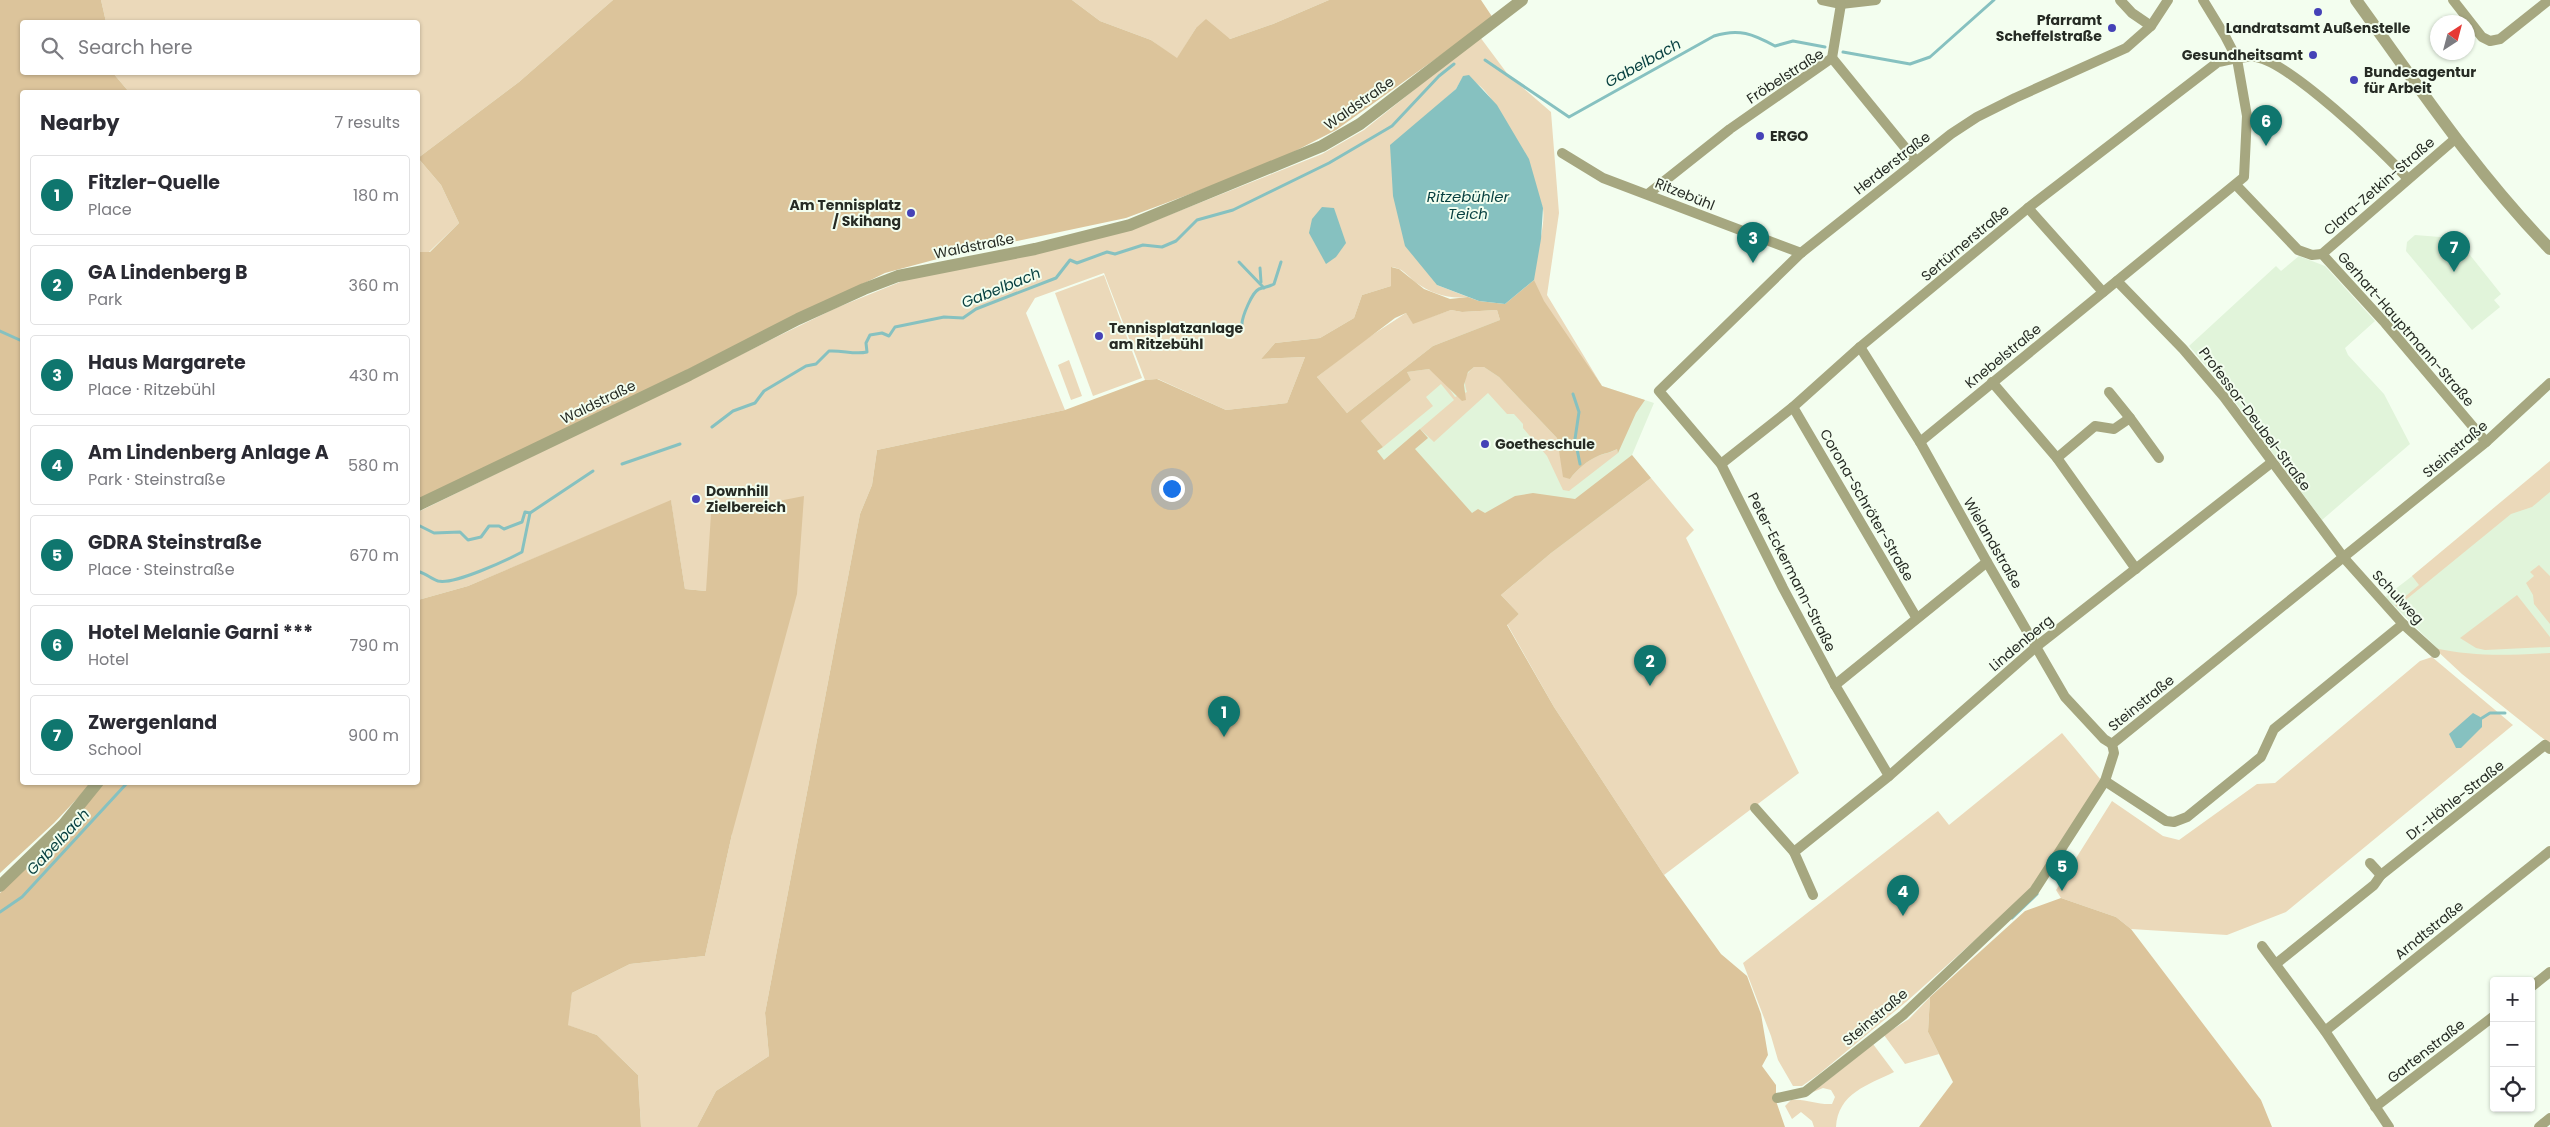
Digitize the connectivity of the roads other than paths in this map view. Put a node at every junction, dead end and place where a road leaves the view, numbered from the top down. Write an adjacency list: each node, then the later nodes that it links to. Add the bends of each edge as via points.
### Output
1 (1522, 0): 39 (street, Waldstraße, via 1360,124 1322,146 1130,225 1035,249 898,276 864,289)
2 (1822, 0): 10 (street)
3 (1876, 0): 10 (street)
4 (2120, 0): 11 (street)
5 (2168, 0): 11 (street, Herderstraße)
6 (2203, 0): 13 (street)
7 (2356, 0): 14 (street)
8 (2453, 0): 9 (street, via 2482,37 2490,42 2506,35)
9 (2549, 0)
10 (1842, 4): 12 (street)
11 (2151, 26): 16 (street, Herderstraße, via 2126,48 1976,117)
12 (1832, 58): 16 (street, Fröbelstraße); 19 (street, Fröbelstraße, via 1730,129)
13 (2237, 59): 17 (street, Sertürnerstraße, via 2256,57 2291,76 2361,132); 18 (street, via 2247,116 2244,177); 20 (street, Sertürnerstraße, via 2218,62)
14 (2454, 139): 17 (street, Clara-Zetkin-Straße); 21 (street, via 2504,201)
15 (1562, 153): 19 (street, Ritzebühl, via 1603,178)
16 (1916, 161): 22 (street, Herderstraße)
17 (2407, 178): 23 (street, Clara-Zetkin-Straße)
18 (2236, 185): 23 (street, Gerhart-Hauptmann-Straße, via 2298,250 2312,255); 24 (street, Knebelstraße)
19 (1648, 194): 22 (street, Ritzebühl)
20 (2028, 208): 25 (street); 26 (street, Sertürnerstraße)
21 (2550, 249)
22 (1801, 253): 29 (street, Herderstraße)
23 (2322, 254): 34 (street, Gerhart-Hauptmann-Straße)
24 (2118, 280): 25 (street, Knebelstraße); 37 (street, Professor-Deubel-Straße, via 2224,397)
25 (2103, 292): 27 (street, Knebelstraße)
26 (1860, 347): 31 (street, Sertürnerstraße); 33 (street, Wielandstraße)
27 (1992, 382): 33 (street, Knebelstraße); 35 (street)
28 (2550, 383): 34 (street, Steinstraße)
29 (1659, 391): 38 (street, Peter-Eckermann-Straße)
30 (2109, 392): 32 (street)
31 (1794, 407): 38 (street, Sertürnerstraße); 43 (street, Corona-Schröter-Straße)
32 (2130, 418): 35 (street, via 2114,429 2095,426); 36 (street)
33 (1920, 442): 41 (street, Wielandstraße)
34 (2486, 442): 40 (street, Steinstraße)
35 (2057, 458): 42 (street)
36 (2159, 458)
37 (2271, 463): 40 (street, Professor-Deubel-Straße); 42 (street, Lindenberg)
38 (1721, 464): 47 (street, Peter-Eckermann-Straße)
39 (420, 505)
40 (2344, 558): 44 (street, Schulweg); 48 (street, Steinstraße)
41 (1986, 562): 43 (street); 45 (street, Wielandstraße)
42 (2136, 569): 45 (street, Lindenberg)
43 (1916, 617): 47 (street)
44 (2404, 624): 46 (street, Schulweg); 51 (street, via 2274,729 2261,757 2187,817 2166,821)
45 (2037, 646): 48 (street, Wielandstraße, via 2065,697); 50 (street, Lindenberg)
46 (2435, 653)
47 (1835, 685): 50 (street, Peter-Eckermann-Straße)
48 (2112, 744): 51 (street, Steinstraße, via 2114,753)
49 (2548, 747): 57 (street, Dr.-Höhle-Straße)
50 (1889, 776): 55 (street, Lindenberg)
51 (2105, 780): 66 (street, Steinstraße, via 2034,891 1903,1015 1805,1092)
52 (96, 785): 58 (street, via 64,824)
53 (1755, 808): 55 (street)
54 (2550, 851): 65 (street, Arndtstraße)
55 (1794, 852): 59 (street)
56 (2370, 863): 57 (street)
57 (2381, 875): 61 (street, Dr.-Höhle-Straße, via 2374,886)
58 (0, 886)
59 (1814, 894)
60 (2262, 946): 61 (street)
61 (2277, 963): 65 (street)
62 (2550, 972): 63 (street)
63 (2535, 984)
64 (2490, 1019): 67 (street, Gartenstraße)
65 (2325, 1031): 67 (street)
66 (1777, 1098)
67 (2375, 1107): 69 (street)
68 (2550, 1118): 70 (street)
69 (2389, 1127)
70 (2539, 1127)

